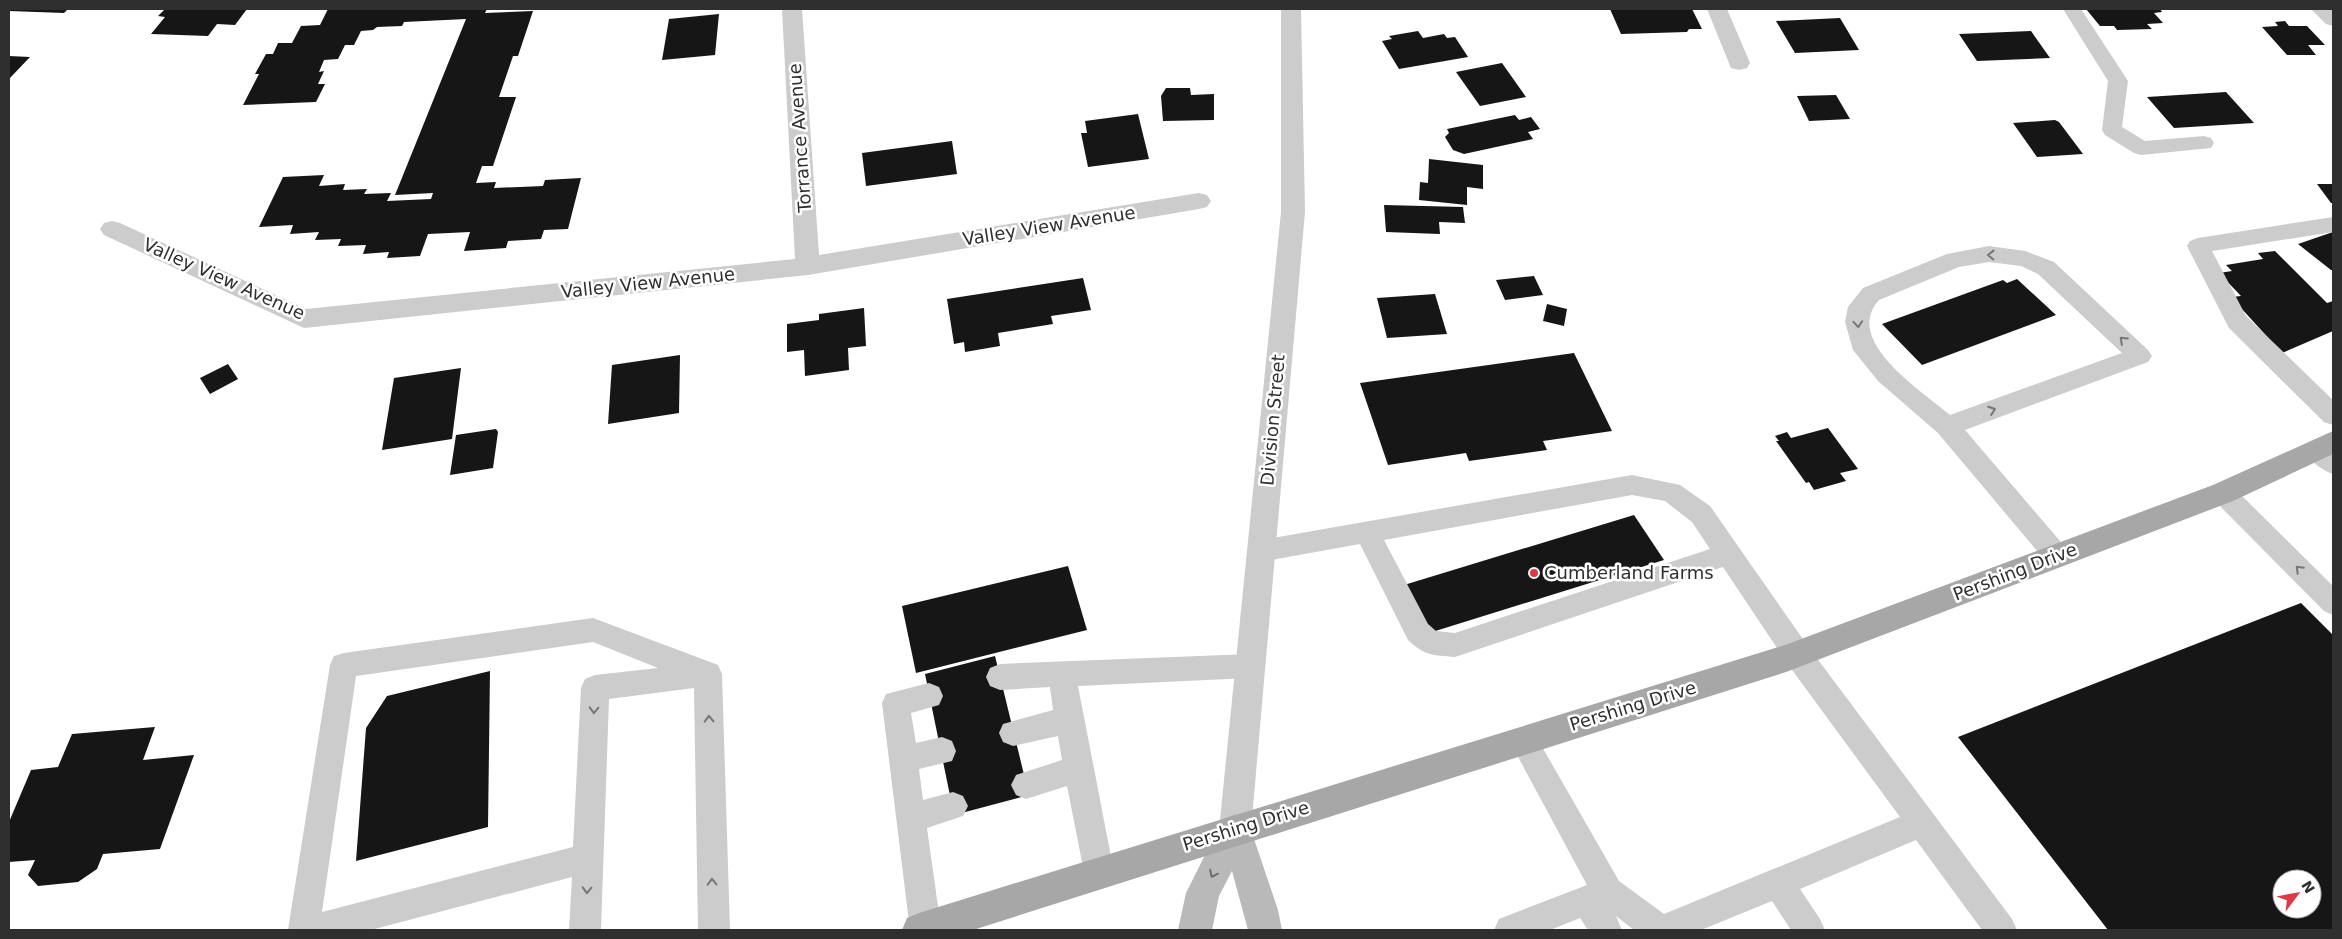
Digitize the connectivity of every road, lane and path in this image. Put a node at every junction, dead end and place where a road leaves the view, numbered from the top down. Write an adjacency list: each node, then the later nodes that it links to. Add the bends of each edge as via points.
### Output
1 (792, 9): 12 (street, Torrance Avenue)
2 (1291, 9): 18 (street, Division Street, via 1293,212)
3 (1717, 9): 7 (street)
4 (2072, 9): 8 (lane, via 2118,81 2112,130 2141,148)
5 (2320, 9): 6 (lane)
6 (2333, 20)
7 (1739, 63)
8 (2204, 143)
9 (1200, 201): 12 (street, Valley View Avenue)
10 (2333, 224): 13 (lane, via 2198,246 2237,322)
11 (112, 229): 12 (street, Valley View Avenue, via 304,319)
12 (808, 266)
13 (2333, 415)
14 (1946, 426): 14 (lane, one-way to 14, via 1974,416 2140,356 2046,268 2025,259 1989,254 1955,260 1871,294 1859,306 1856,322 1861,344 1886,375); 20 (lane)
15 (2328, 452): 16 (main road, Pershing Drive)
16 (2223, 493): 20 (main road, Pershing Drive); 21 (lane, one-way to 16)
17 (1367, 532): 18 (lane); 19 (lane, via 1632,485 1671,492 1701,514); 19 (lane, via 1418,632 1430,643 1455,645)
18 (1261, 550): 23 (street, Division Street)
19 (1728, 554): 22 (lane)
20 (2057, 556): 22 (main road, Pershing Drive)
21 (2333, 604)
22 (1797, 654): 30 (main road, Pershing Drive); 37 (lane)
23 (1250, 666): 25 (lane); 38 (street, Division Street)
24 (708, 674): 39 (lane, one-way to 39, via 595,688); 44 (lane, via 593,630 344,665); 47 (lane, one-way to 24)
25 (1062, 676): 26 (lane); 28 (lane)
26 (1000, 677)
27 (929, 696): 32 (lane, via 896,703)
28 (1069, 720): 29 (lane); 33 (lane)
29 (1014, 733)
30 (1524, 740): 38 (main road, Pershing Drive); 42 (lane)
31 (942, 751): 32 (lane)
32 (904, 759): 36 (lane)
33 (1078, 769): 34 (lane); 40 (lane)
34 (1026, 785)
35 (953, 806): 36 (lane)
36 (911, 818): 43 (lane)
37 (1921, 823): 41 (lane); 55 (lane)
38 (1235, 830): 40 (main road, Pershing Drive); 48 (main road, Division Street, one-way to 48, via 1204,893); 49 (main road, Division Street)
39 (588, 858): 45 (lane); 46 (lane, one-way to 46)
40 (1099, 872): 43 (main road, Pershing Drive)
41 (1778, 883): 53 (lane); 54 (lane)
42 (1598, 897): 50 (lane); 51 (lane); 52 (lane)
43 (922, 929)
44 (304, 930)
45 (312, 930)
46 (585, 930)
47 (714, 930)
48 (1195, 930)
49 (1265, 930)
50 (1510, 930)
51 (1606, 930)
52 (1660, 930)
53 (1664, 930)
54 (1809, 930)
55 (2001, 930)

